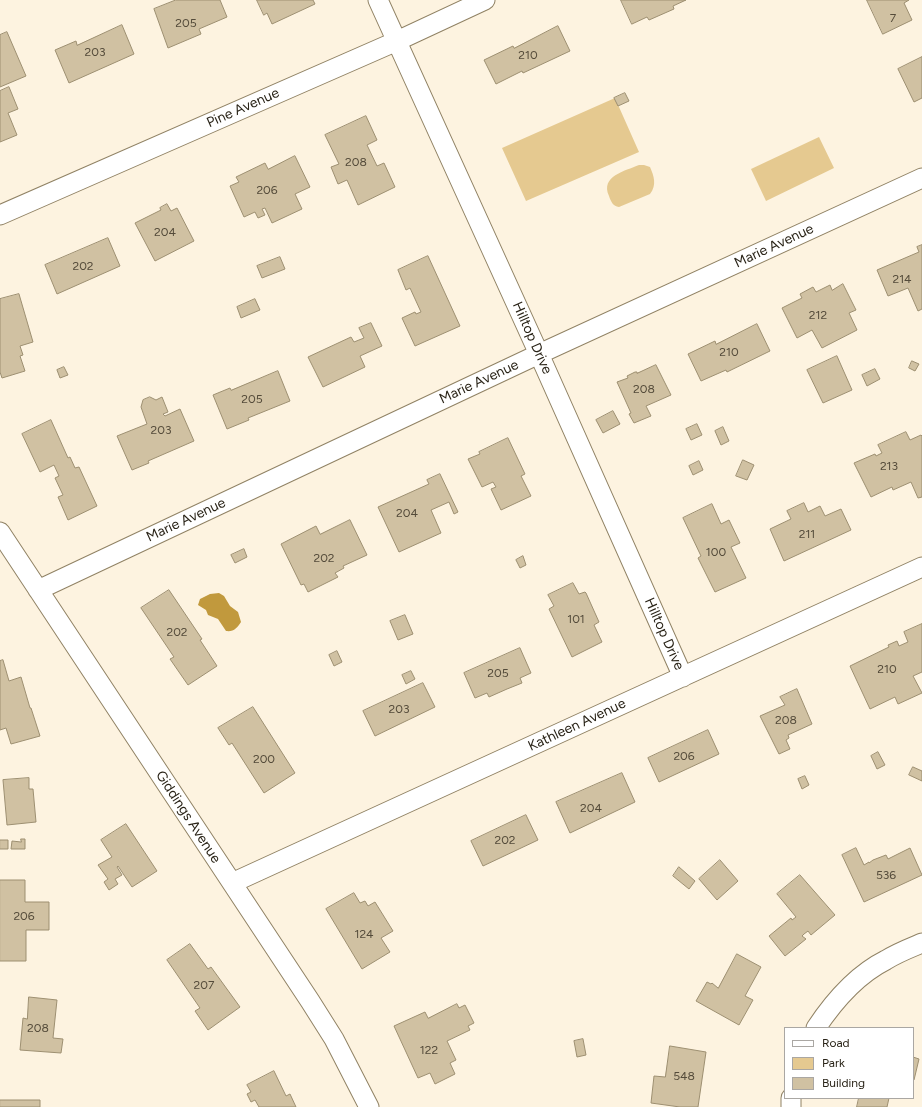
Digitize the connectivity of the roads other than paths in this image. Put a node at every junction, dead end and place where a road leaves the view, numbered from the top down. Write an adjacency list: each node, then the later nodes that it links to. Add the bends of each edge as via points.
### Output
1 (378, 0): 3 (street, Hilltop Drive)
2 (485, 0): 3 (street, Pine Avenue)
3 (397, 41): 5 (street, Pine Avenue); 6 (street, Hilltop Drive)
4 (922, 178): 6 (street, Marie Avenue)
5 (0, 215)
6 (539, 354): 9 (street, Marie Avenue); 10 (street, Hilltop Drive)
7 (0, 532): 9 (street, Giddings Avenue)
8 (922, 567): 10 (street, Kathleen Avenue)
9 (38, 590): 11 (street, Giddings Avenue)
10 (683, 677): 11 (street, Kathleen Avenue)
11 (232, 883): 14 (street, Giddings Avenue, via 334,1039)
12 (922, 943): 13 (street, via 885,960 859,977 841,994)
13 (817, 1027)
14 (369, 1107)

